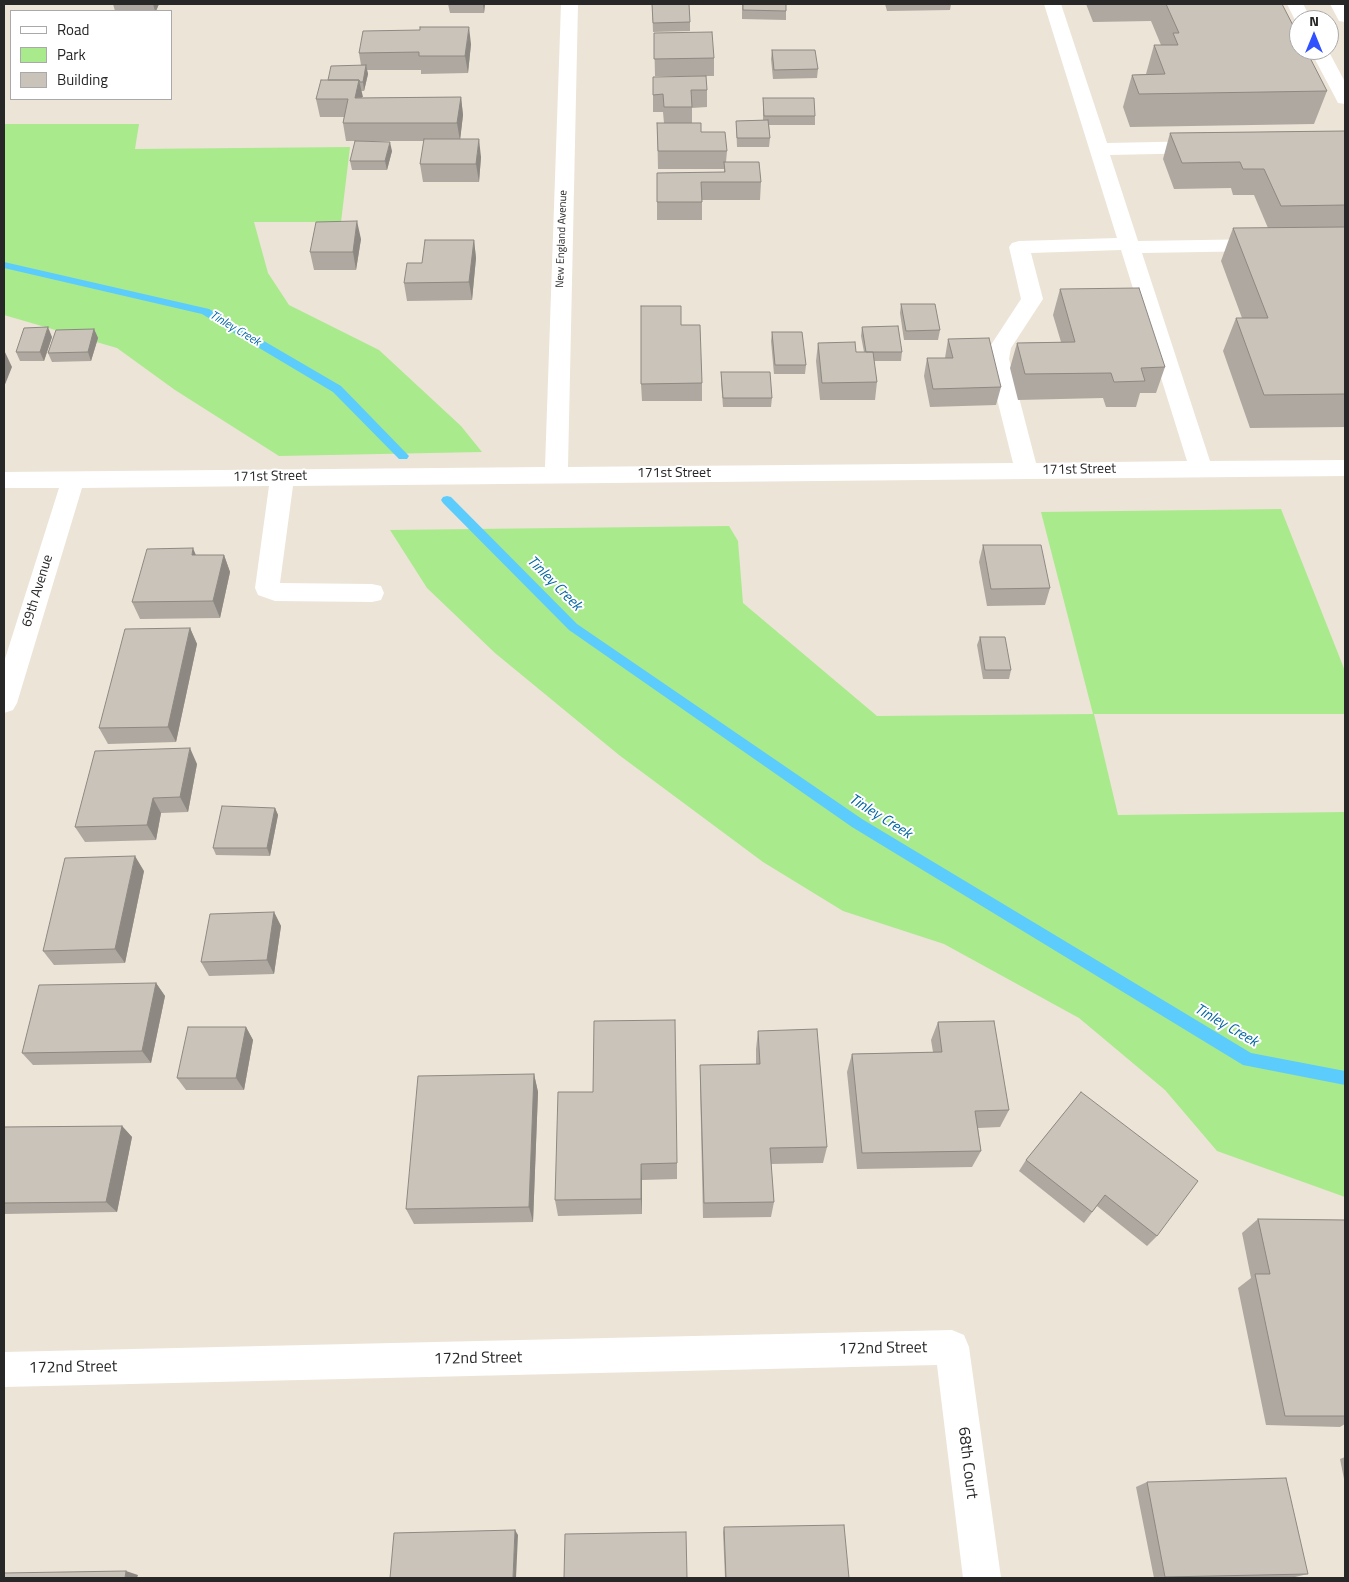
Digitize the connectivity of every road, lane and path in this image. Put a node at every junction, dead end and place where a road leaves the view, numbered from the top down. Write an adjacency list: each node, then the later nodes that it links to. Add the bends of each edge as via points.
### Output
1 (569, 4): 14 (street, New England Avenue)
2 (1053, 4): 8 (street)
3 (1338, 4): 4 (street)
4 (1345, 17)
5 (1324, 60): 6 (street)
6 (1345, 99)
7 (1217, 146): 8 (street)
8 (1099, 148): 10 (street)
9 (1283, 244): 10 (street)
10 (1130, 245): 12 (street); 13 (street, via 1019,247 1032,299 1000,348 998,359)
11 (1345, 468): 12 (street, 171st Street)
12 (1201, 469): 13 (street, 171st Street)
13 (1027, 471): 14 (street, 171st Street)
14 (556, 475): 15 (street, 171st Street)
15 (282, 477): 16 (street, 171st Street); 18 (street, via 266,588 275,592)
16 (73, 479): 17 (street, 171st Street); 19 (street, 69th Avenue)
17 (4, 480)
18 (372, 593)
19 (4, 703)
20 (952, 1347): 21 (street, 172nd Street); 22 (street, 68th Court)
21 (4, 1370)
22 (982, 1578)

